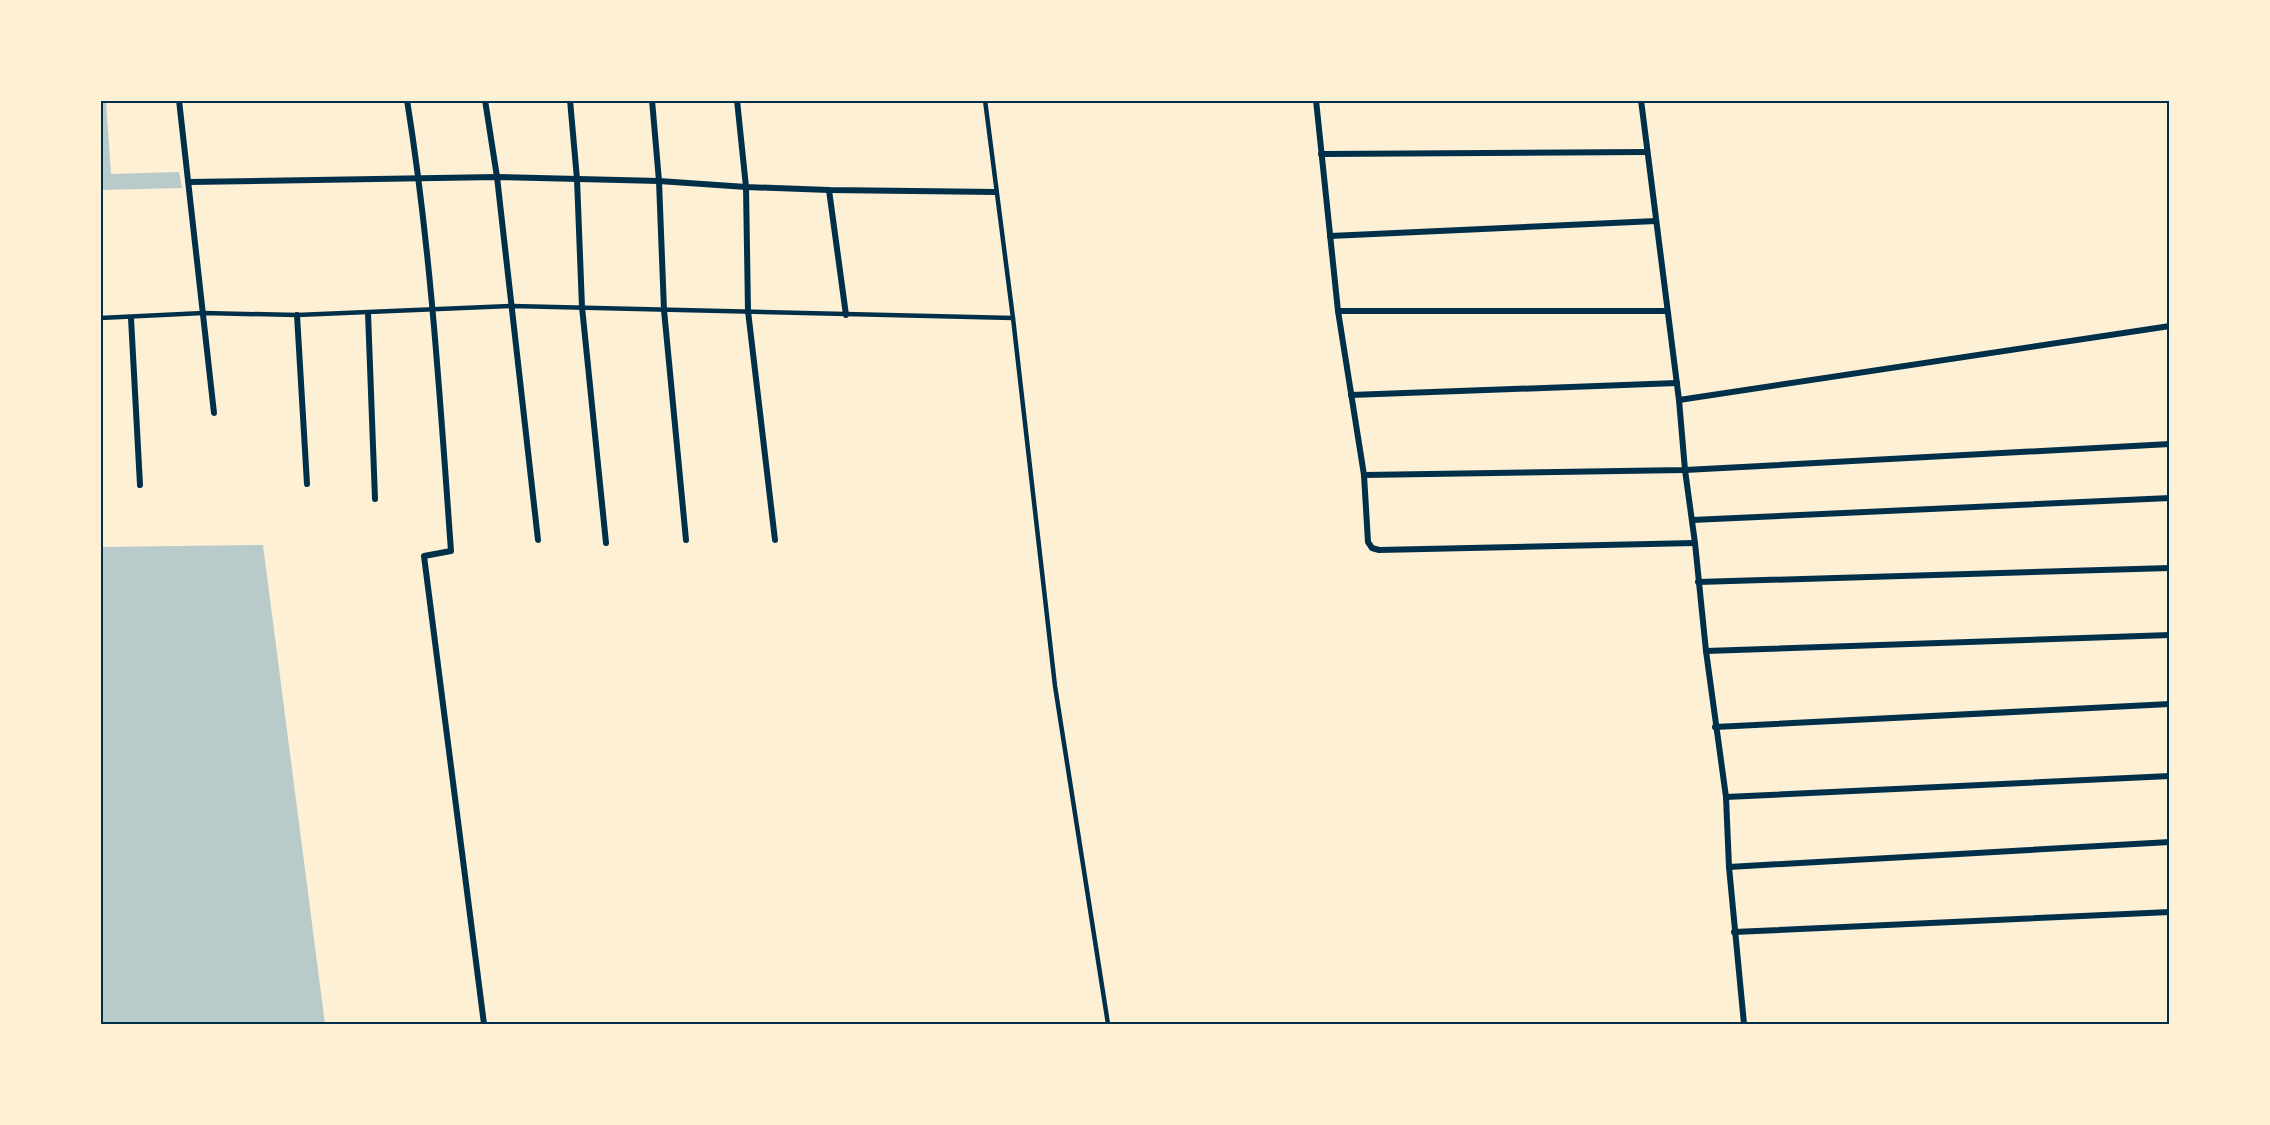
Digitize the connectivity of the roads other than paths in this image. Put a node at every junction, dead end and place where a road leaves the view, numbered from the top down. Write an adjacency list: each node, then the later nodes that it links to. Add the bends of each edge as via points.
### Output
1 (179, 100): 16 (street)
2 (407, 100): 13 (street)
3 (485, 100): 12 (street)
4 (570, 100): 14 (street)
5 (652, 100): 15 (street)
6 (738, 100): 17 (street)
7 (985, 100): 19 (lane)
8 (1316, 100): 11 (street)
9 (1641, 100): 10 (street)
10 (1647, 152): 11 (street); 20 (street)
11 (1320, 154): 21 (street)
12 (497, 177): 13 (street); 14 (street); 22 (street)
13 (420, 179): 16 (street); 24 (street)
14 (577, 179): 15 (street); 23 (street)
15 (659, 181): 17 (street); 25 (street)
16 (189, 182): 29 (street)
17 (746, 188): 18 (street); 27 (street)
18 (829, 190): 19 (street); 32 (street)
19 (996, 192): 35 (lane)
20 (1656, 222): 21 (street); 26 (street)
21 (1330, 236): 28 (street)
22 (512, 306): 23 (lane); 24 (lane); 49 (street)
23 (582, 307): 25 (lane); 52 (street)
24 (433, 309): 30 (lane); 66 (street, via 451,551 424,556)
25 (664, 310): 27 (lane); 50 (street)
26 (1666, 310): 28 (street); 37 (street)
27 (748, 311): 32 (lane); 51 (street)
28 (1338, 311): 38 (street)
29 (202, 313): 31 (lane); 34 (lane); 40 (street)
30 (368, 313): 31 (lane); 47 (street)
31 (297, 315): 44 (street)
32 (846, 315): 35 (lane)
33 (100, 318): 34 (lane)
34 (131, 318): 45 (street)
35 (1013, 318): 67 (lane, via 1055,686)
36 (2169, 326): 39 (street)
37 (1677, 383): 38 (street); 39 (street)
38 (1352, 395): 43 (street)
39 (1679, 400): 42 (street)
40 (214, 413)
41 (2169, 444): 42 (street)
42 (1685, 470): 43 (street); 48 (street)
43 (1364, 475): 53 (street, via 1368,542 1379,550)
44 (307, 484)
45 (140, 485)
46 (2169, 498): 48 (street)
47 (375, 499)
48 (1692, 520): 53 (street)
49 (538, 540)
50 (686, 540)
51 (775, 540)
52 (606, 543)
53 (1695, 543): 55 (street)
54 (2169, 568): 55 (street)
55 (1698, 582): 57 (street)
56 (2169, 635): 57 (street)
57 (1706, 651): 59 (street)
58 (2169, 704): 59 (street)
59 (1715, 727): 61 (street)
60 (2169, 776): 61 (street)
61 (1726, 797): 63 (street)
62 (2169, 842): 63 (street)
63 (1729, 867): 65 (street)
64 (2169, 912): 65 (street)
65 (1734, 932): 68 (street)
66 (484, 1024)
67 (1108, 1024)
68 (1744, 1024)

